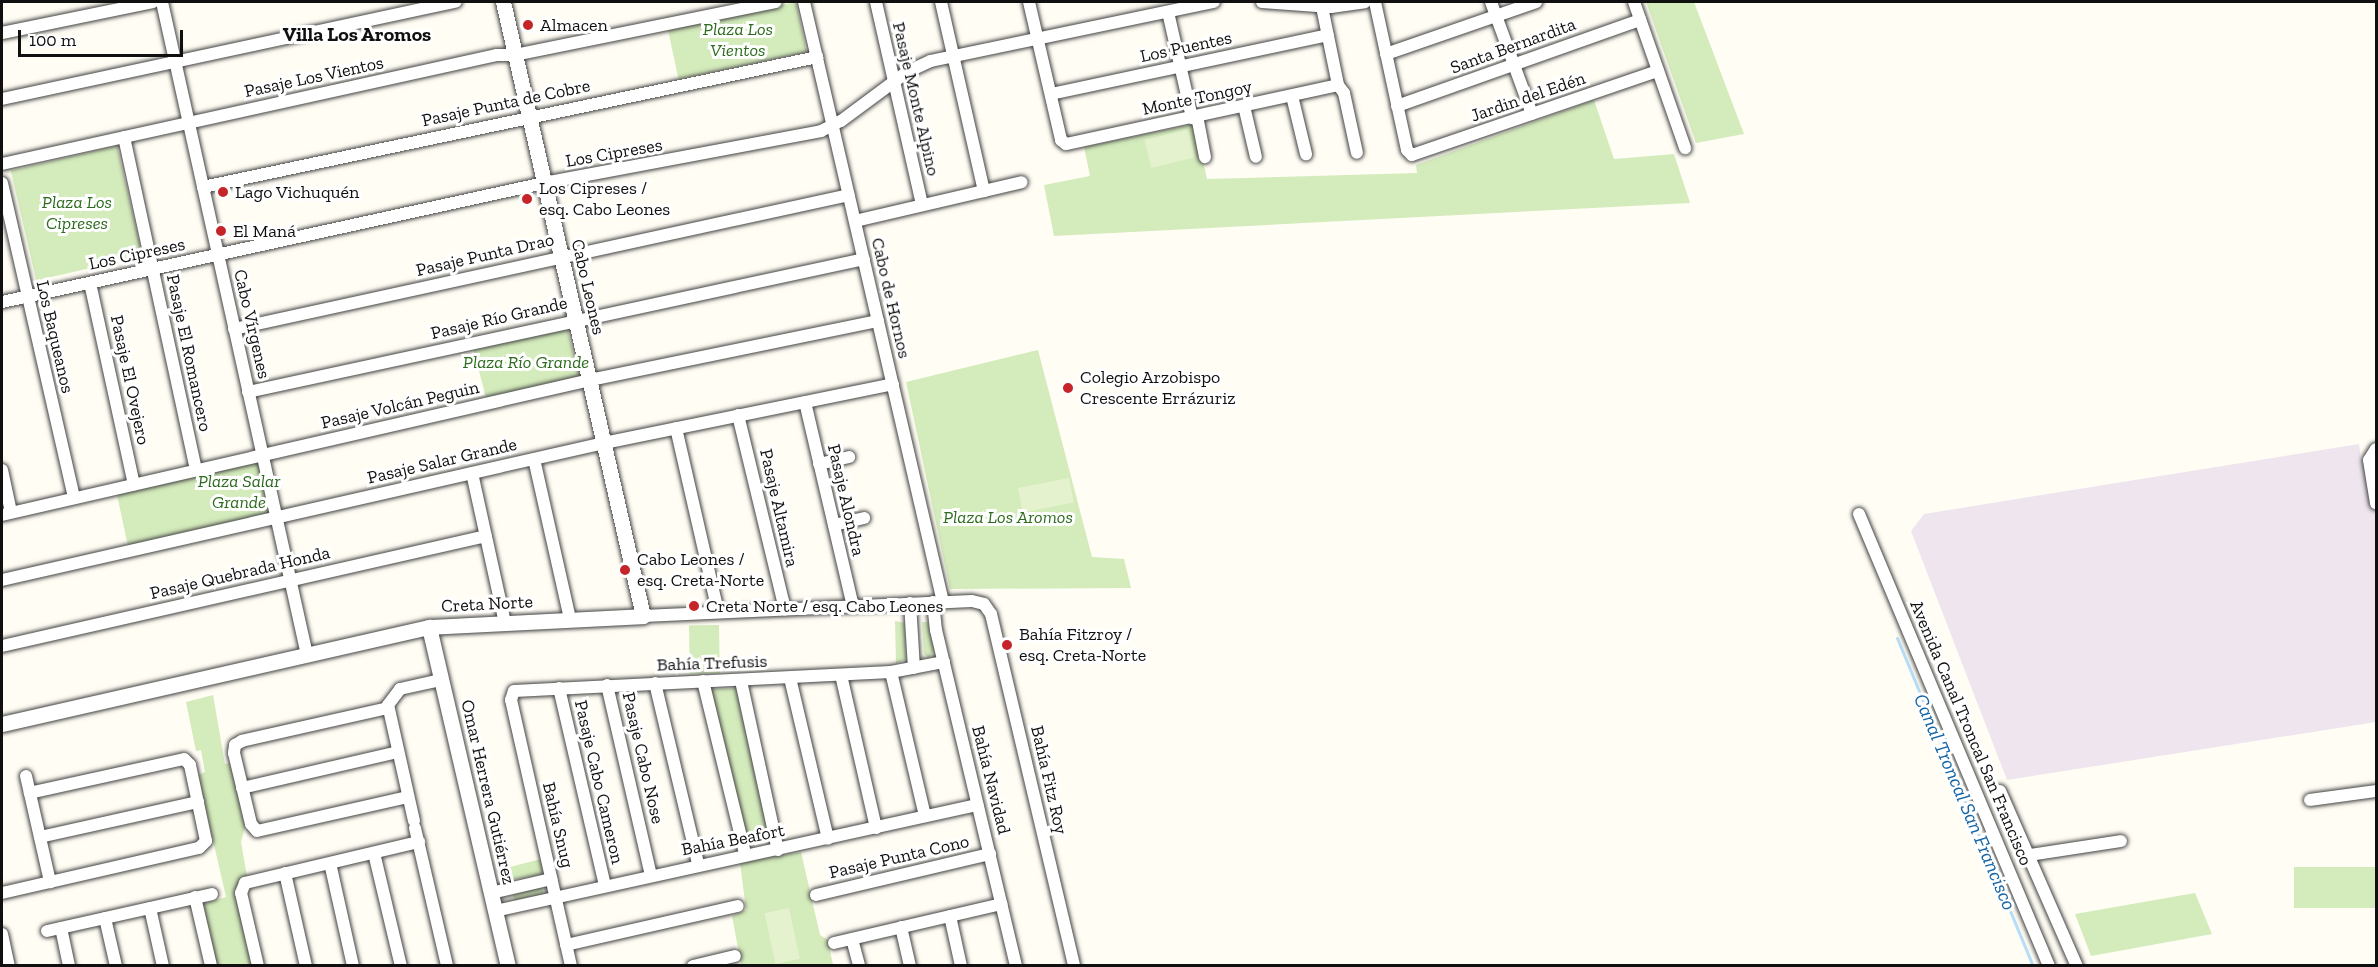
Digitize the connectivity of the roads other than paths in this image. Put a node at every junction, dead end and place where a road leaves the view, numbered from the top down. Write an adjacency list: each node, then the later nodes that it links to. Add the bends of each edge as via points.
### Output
1 (153, 2): 21 (street)
2 (162, 2): 28 (street, Cabo Vírgenes)
3 (456, 2): 28 (street)
4 (503, 2): 25 (street, Cabo Leones)
5 (776, 2): 25 (street, Pasaje Los Vientos)
6 (804, 2): 27 (street, Cabo de Hornos)
7 (876, 2): 32 (street, Pasaje Monte Alpino)
8 (941, 2): 26 (street)
9 (1029, 2): 23 (street)
10 (1215, 2): 18 (street, Los Cipreses)
11 (1262, 2): 17 (street)
12 (1365, 2): 17 (street)
13 (1375, 2): 24 (street)
14 (1491, 2): 19 (street)
15 (1536, 2): 19 (street)
16 (1634, 2): 20 (street)
17 (1322, 4): 22 (street)
18 (1168, 12): 23 (street, Los Cipreses); 30 (street)
19 (1496, 16): 24 (street); 29 (street)
20 (1640, 20): 29 (street, Santa Bernardita); 31 (street)
21 (2, 33)
22 (1328, 35): 30 (street, Los Puentes); 33 (street)
23 (1038, 40): 26 (street, Los Cipreses); 34 (street)
24 (1386, 54): 38 (street)
25 (515, 55): 40 (street, Cabo Leones); 42 (street, Pasaje Los Vientos, via 497,55)
26 (953, 56): 32 (street, Los Cipreses, via 923,63); 55 (street)
27 (817, 57): 40 (street, Pasaje Punta de Cobre); 43 (street, Cabo de Hornos)
28 (175, 62): 36 (street); 42 (street, Cabo Vírgenes)
29 (1514, 65): 38 (street, Santa Bernardita); 39 (street)
30 (1180, 66): 34 (street, Los Puentes); 41 (street)
31 (1658, 70): 39 (street, Jardin del Edén); 45 (street)
32 (894, 82): 43 (street, Los Cipreses); 57 (street, Pasaje Monte Alpino)
33 (1338, 85): 35 (street, Monte Tongoy); 46 (street, via 1344,93)
34 (1051, 94): 41 (street, Monte Tongoy, via 1064,144)
35 (1292, 96): 37 (street, Monte Tongoy); 47 (street)
36 (2, 99)
37 (1244, 106): 41 (street, Monte Tongoy); 49 (street)
38 (1397, 106): 39 (street, Jardin del Edén, via 1409,154)
39 (1532, 114)
40 (529, 117): 53 (street, Cabo Leones); 54 (street, Pasaje Punta de Cobre)
41 (1194, 117): 48 (street)
42 (189, 123): 44 (street, Pasaje Los Vientos); 54 (street, Cabo Vírgenes)
43 (833, 126): 53 (street, Los Cipreses); 56 (street, Cabo de Hornos)
44 (124, 137): 50 (street, Pasaje Los Vientos); 62 (street, Pasaje El Romancero)
45 (1685, 148)
46 (1357, 153)
47 (1306, 154)
48 (1205, 157)
49 (1256, 157)
50 (2, 164)
51 (1022, 182): 55 (street)
52 (2, 183): 64 (street, Los Baqueanos)
53 (544, 183): 59 (street, Los Cipreses); 60 (street, Cabo Leones)
54 (203, 186): 59 (street, Cabo Vírgenes)
55 (984, 191): 57 (street)
56 (849, 195): 58 (street, Cabo de Hornos); 60 (street, Pasaje Punta Drao)
57 (922, 205): 58 (street)
58 (855, 221): 61 (street, Cabo de Hornos)
59 (218, 255): 62 (street, Los Cipreses); 68 (street, Cabo Vírgenes)
60 (561, 256): 66 (street, Cabo Leones); 68 (street, Pasaje Punta Drao)
61 (864, 259): 66 (street, Pasaje Río Grande); 67 (street, Cabo de Hornos)
62 (152, 269): 63 (street, Los Cipreses); 82 (street, Pasaje El Romancero)
63 (90, 283): 64 (street, Los Cipreses); 84 (street, Pasaje El Ovejero)
64 (27, 296): 65 (street, Los Cipreses); 85 (street, Los Baqueanos)
65 (2, 302)
66 (576, 320): 69 (street, Cabo Leones); 71 (street, Pasaje Río Grande)
67 (878, 321): 69 (street, Pasaje Volcán Peguin); 70 (street, Cabo de Hornos)
68 (234, 329): 71 (street, Cabo Vírgenes)
69 (590, 381): 75 (street, Cabo Leones); 77 (street, Pasaje Volcán Peguin)
70 (892, 384): 72 (street, Pasaje Salar Grande); 95 (street, Cabo de Hornos)
71 (248, 392): 77 (street, Cabo Vírgenes)
72 (805, 402): 73 (street, Pasaje Salar Grande); 80 (street, Pasaje Alondra)
73 (738, 416): 74 (street, Pasaje Salar Grande); 99 (street, Pasaje Altamira)
74 (676, 428): 75 (street, Pasaje Salar Grande); 100 (street)
75 (604, 443): 79 (street, Pasaje Salar Grande); 101 (street, Cabo Leones)
76 (2374, 451): 86 (street)
77 (262, 455): 82 (street, Pasaje Volcán Peguin); 89 (street, Cabo Vírgenes)
78 (849, 457): 80 (street)
79 (534, 459): 83 (street, Pasaje Salar Grande); 102 (street)
80 (819, 464): 91 (street, Pasaje Alondra)
81 (2, 470): 87 (street)
82 (196, 470): 84 (street, Pasaje Volcán Peguin)
83 (472, 473): 89 (street, Pasaje Salar Grande); 92 (street)
84 (134, 484): 85 (street, Pasaje Volcán Peguin)
85 (74, 498): 87 (street, Pasaje Volcán Peguin)
86 (2376, 503)
87 (6, 513)
88 (1859, 514): 187 (street, Avenida Canal Troncal San Francisco)
89 (276, 518): 93 (street, Pasaje Salar Grande); 94 (street, Cabo Vírgenes)
90 (864, 518): 91 (street)
91 (834, 525): 98 (street, Pasaje Alondra)
92 (486, 536): 94 (street, Pasaje Quebrada Honda); 103 (street)
93 (2, 580)
94 (290, 580): 105 (street, Pasaje Quebrada Honda); 106 (street, Cabo Vírgenes)
95 (938, 602): 96 (street, Creta Norte); 97 (street, Creta Norte); 107 (street, Bahía Navidad)
96 (910, 603): 98 (street, Creta Norte); 108 (street)
97 (984, 604): 186 (street, Bahía Fitz Roy, via 991,614)
98 (853, 606): 99 (street, Creta Norte)
99 (785, 609): 100 (street, Creta Norte)
100 (718, 612): 101 (street, Creta Norte)
101 (644, 616): 102 (street, Creta Norte)
102 (570, 620): 103 (street, Creta Norte)
103 (505, 622): 104 (street, Creta Norte)
104 (429, 627): 106 (street, Creta Norte); 112 (street, Omar Herrera Gutiérrez)
105 (2, 646)
106 (307, 655): 120 (street, Creta Norte)
107 (944, 662): 108 (street, Bahía Trefusis); 130 (street, Bahía Navidad)
108 (914, 668): 109 (street, Bahía Trefusis)
109 (891, 672): 110 (street, Bahía Trefusis); 131 (street)
110 (841, 675): 111 (street, Bahía Trefusis); 132 (street)
111 (790, 678): 114 (street, Bahía Trefusis); 134 (street)
112 (441, 680): 119 (street, via 400,689 390,698); 150 (street, Omar Herrera Gutiérrez)
113 (703, 681): 114 (street, Bahía Trefusis); 115 (street, Bahía Trefusis); 139 (street)
114 (741, 681): 137 (street)
115 (655, 683): 116 (street, Bahía Trefusis); 143 (street)
116 (607, 685): 117 (street, Bahía Trefusis); 145 (street, Pasaje Cabo Nose)
117 (559, 688): 118 (street, Bahía Trefusis); 148 (street, Pasaje Cabo Cameron)
118 (512, 693): 146 (street, Bahía Snug)
119 (388, 708): 121 (street); 123 (street, via 236,743 233,750)
120 (2, 724)
121 (398, 752): 123 (street); 127 (street)
122 (26, 776): 126 (street)
123 (242, 788): 127 (street, via 251,824 260,831)
124 (2000, 791): 141 (street, Avenida Canal Troncal San Francisco)
125 (2376, 791): 128 (street)
126 (30, 793): 129 (street, via 181,758 190,765); 133 (street)
127 (408, 797): 136 (street)
128 (2310, 800)
129 (198, 802): 133 (street); 147 (street, via 206,837 202,847)
130 (978, 805): 131 (street, Bahía Beafort); 140 (street, Bahía Navidad)
131 (926, 816): 132 (street, Bahía Beafort)
132 (876, 828): 134 (street, Bahía Beafort)
133 (40, 837): 147 (street)
134 (828, 838): 137 (street, Bahía Beafort)
135 (2121, 841): 141 (street)
136 (419, 842): 138 (street); 178 (street)
137 (778, 850): 139 (street, Bahía Beafort)
138 (374, 852): 142 (street); 177 (street)
139 (745, 853): 143 (street, Bahía Beafort)
140 (990, 855): 152 (street, Pasaje Punta Cono); 155 (street, Bahía Navidad)
141 (2030, 855): 188 (street, Avenida Canal Troncal San Francisco)
142 (330, 863): 144 (street); 176 (street)
143 (698, 864): 145 (street, Bahía Beafort)
144 (285, 873): 174 (street, via 247,882 242,888); 175 (street)
145 (651, 874): 148 (street, Bahía Beafort)
146 (551, 879): 150 (street); 154 (street, Bahía Snug)
147 (50, 882): 149 (street)
148 (605, 885): 154 (street, Bahía Beafort)
149 (2, 893)
150 (491, 893): 158 (street, Omar Herrera Gutiérrez)
151 (212, 894): 153 (street)
152 (816, 895)
153 (195, 897): 157 (street); 173 (street)
154 (555, 897): 158 (street, Bahía Beafort); 167 (street, Bahía Snug)
155 (1002, 904): 159 (street); 185 (street, Bahía Navidad)
156 (738, 906): 167 (street)
157 (150, 908): 160 (street); 172 (street)
158 (495, 911): 179 (street, Omar Herrera Gutiérrez)
159 (950, 916): 161 (street); 184 (street)
160 (105, 918): 162 (street); 171 (street)
161 (901, 927): 165 (street); 183 (street)
162 (61, 928): 163 (street); 170 (street)
163 (48, 931)
164 (2, 934): 169 (street)
165 (852, 939): 166 (street); 182 (street)
166 (834, 943)
167 (566, 945): 180 (street, Bahía Snug)
168 (735, 956): 181 (street)
169 (9, 966)
170 (69, 966)
171 (116, 966)
172 (163, 966)
173 (211, 966)
174 (258, 966)
175 (306, 966)
176 (353, 966)
177 (401, 966)
178 (447, 966)
179 (508, 966)
180 (571, 966)
181 (693, 966)
182 (859, 966)
183 (910, 966)
184 (961, 966)
185 (1017, 966)
186 (1074, 966)
187 (2049, 966)
188 (2077, 966)

